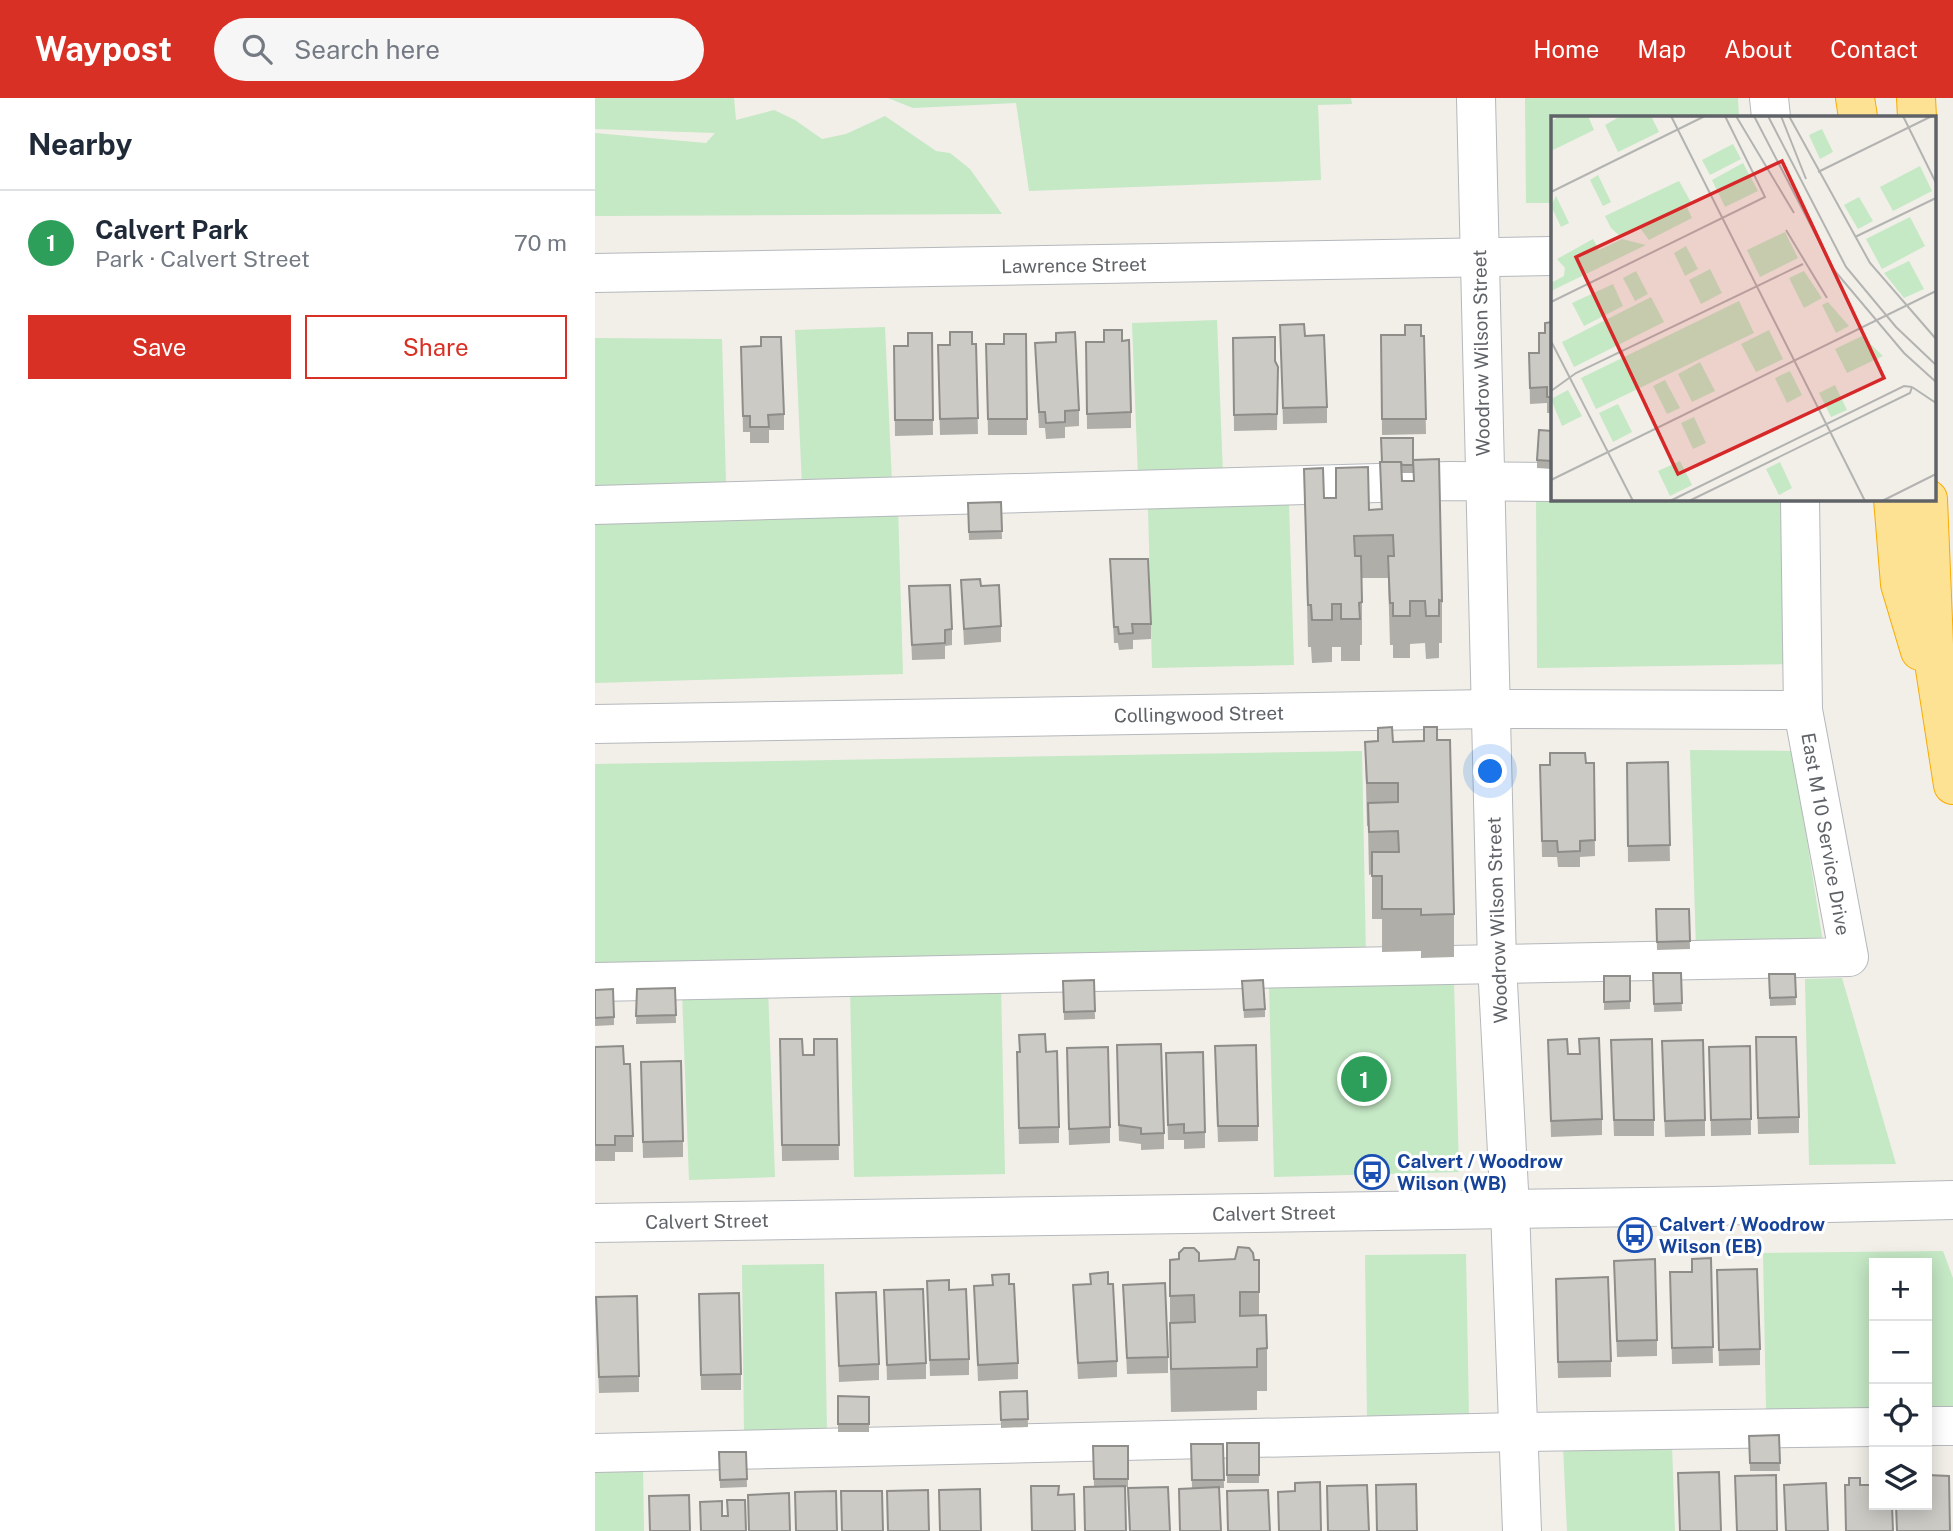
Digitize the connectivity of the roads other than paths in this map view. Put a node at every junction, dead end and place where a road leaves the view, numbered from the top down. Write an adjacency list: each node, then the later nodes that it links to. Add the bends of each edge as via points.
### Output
1 (1476, 98): 9 (street, Woodrow Wilson Street)
2 (1769, 98): 5 (street)
3 (1855, 98): 6 (highway)
4 (1916, 98): 7 (highway)
5 (1771, 116)
6 (1858, 116)
7 (1917, 116)
8 (1551, 256): 9 (street, Lawrence Street)
9 (1479, 258): 10 (street, Lawrence Street); 11 (street, Woodrow Wilson Street)
10 (595, 273)
11 (1484, 481): 12 (street); 16 (street); 17 (street, Woodrow Wilson Street)
12 (1551, 482)
13 (1801, 500): 18 (street, East M 10 Service Drive)
14 (1893, 500): 20 (highway, via 1900,584)
15 (1928, 500): 20 (highway, via 1935,669)
16 (595, 505)
17 (1490, 709): 18 (street, Collingwood Street); 19 (street, Collingwood Street); 22 (street, Woodrow Wilson Street)
18 (1803, 710): 22 (street, East M 10 Service Drive, via 1849,957)
19 (595, 724)
20 (1944, 730): 21 (highway)
21 (1953, 785)
22 (1497, 964): 23 (street); 25 (street, Woodrow Wilson Street)
23 (595, 982)
24 (1953, 1200): 25 (street, Calvert Street)
25 (1510, 1209): 26 (street, Calvert Street); 30 (street, Woodrow Wilson Street)
26 (595, 1223)
27 (1932, 1426): 28 (street)
28 (1953, 1426)
29 (1869, 1427): 30 (street)
30 (1518, 1432): 31 (street); 32 (street, Woodrow Wilson Street)
31 (595, 1453)
32 (1522, 1531)

